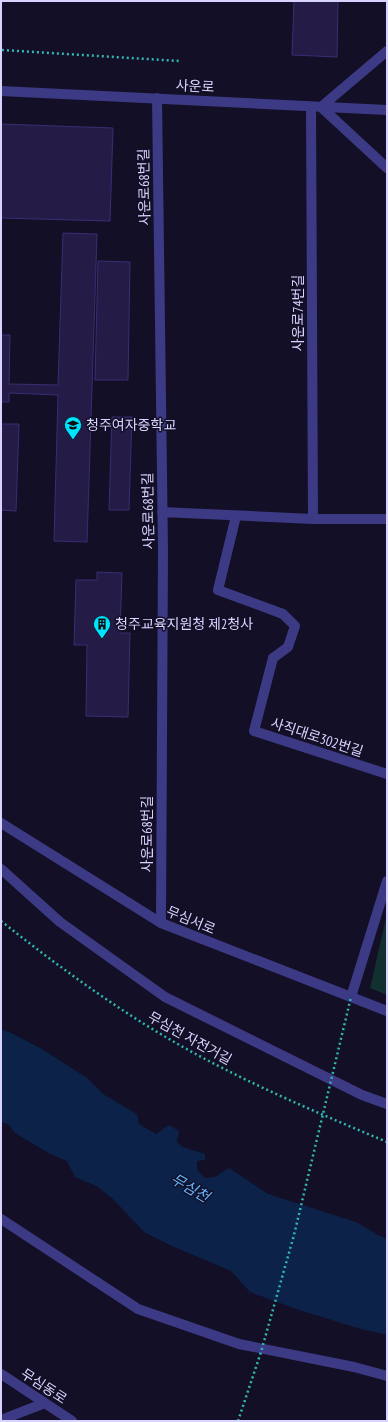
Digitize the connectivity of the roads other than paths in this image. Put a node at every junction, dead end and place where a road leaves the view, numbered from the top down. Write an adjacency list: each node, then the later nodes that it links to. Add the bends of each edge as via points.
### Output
1 (387, 51): 4 (street)
2 (1, 91): 3 (street, 사운로)
3 (157, 98): 4 (street, 사운로); 7 (street, 사운로68번길)
4 (316, 107): 5 (street, 사운로); 6 (street); 9 (street, 사운로74번길)
5 (387, 110)
6 (387, 168)
7 (162, 512): 8 (street); 15 (street, 사운로68번길)
8 (236, 516): 9 (street); 11 (street, 사직대로302번길, via 218,590 283,614 295,626 288,647 273,658 254,731)
9 (313, 519): 10 (street)
10 (387, 519)
11 (387, 774)
12 (1, 823): 15 (street, 무심서로)
13 (1, 869): 18 (street, via 60,922 166,997 362,1095)
14 (387, 880): 16 (street)
15 (161, 923): 16 (street, 무심서로)
16 (352, 996): 17 (street, 무심서로)
17 (387, 1011)
18 (387, 1104)
19 (1, 1219): 21 (street, via 138,1309 239,1344)
20 (1, 1374): 22 (street, 무심동로)
21 (387, 1376)
22 (45, 1403): 23 (street); 24 (street, 무심동로)
23 (1, 1420)
24 (72, 1421)

